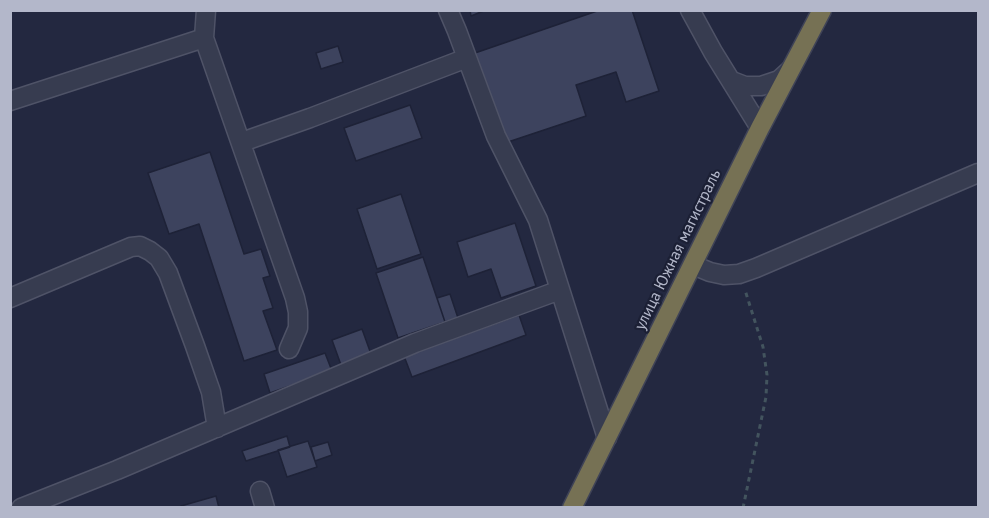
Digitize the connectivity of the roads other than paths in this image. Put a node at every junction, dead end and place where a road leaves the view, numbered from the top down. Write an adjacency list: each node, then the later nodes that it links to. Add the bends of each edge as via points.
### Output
1 (206, 10): 5 (lane)
2 (448, 10): 6 (lane)
3 (690, 10): 8 (lane)
4 (822, 10): 7 (highway, улица Южная магистраль)
5 (204, 38): 9 (lane); 11 (lane)
6 (467, 58): 11 (lane); 14 (lane, via 496,136 538,220)
7 (790, 70): 8 (lane, via 779,80 761,86); 10 (highway, улица Южная магистраль)
8 (732, 81): 10 (lane)
9 (10, 101)
10 (760, 128): 13 (highway, улица Южная магистраль)
11 (242, 142): 16 (lane, via 295,298 298,327)
12 (978, 173): 13 (lane, via 739,274 724,275)
13 (693, 265): 18 (highway, улица Южная магистраль)
14 (560, 290): 17 (lane, via 415,343); 18 (lane)
15 (10, 298): 17 (lane, via 131,247 150,251 168,273 211,392)
16 (289, 349)
17 (217, 428): 19 (lane)
18 (607, 438): 20 (highway, улица Южная магистраль)
19 (21, 507)
20 (572, 507)

